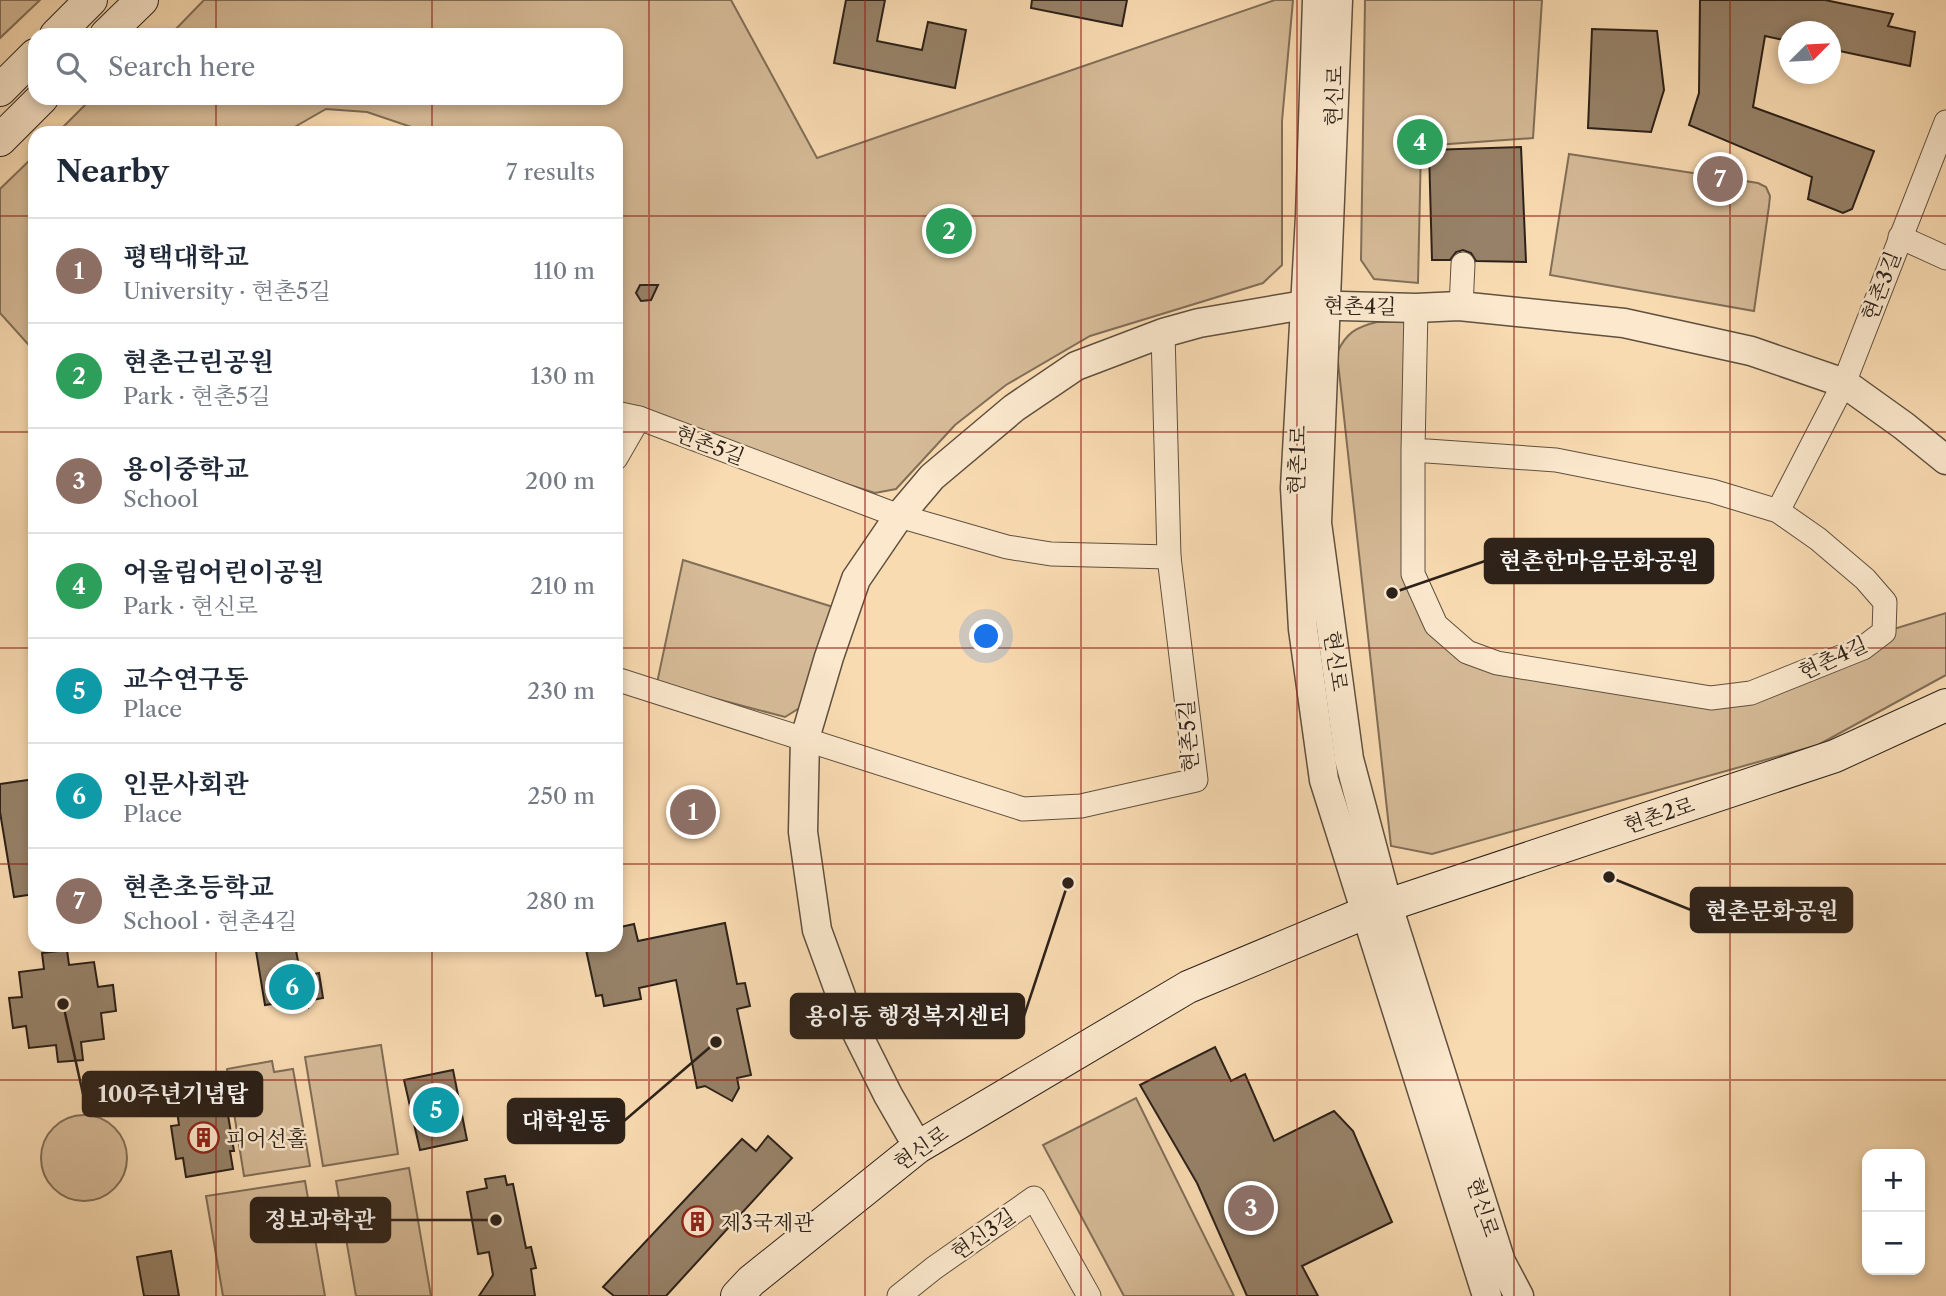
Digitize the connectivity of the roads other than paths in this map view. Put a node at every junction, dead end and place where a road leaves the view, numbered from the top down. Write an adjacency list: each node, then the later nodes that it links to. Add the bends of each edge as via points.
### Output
1 (91, 0): 5 (main road)
2 (142, 0): 6 (main road)
3 (1317, 0): 15 (street, 현촌1로)
4 (1338, 0): 15 (street, 현신로)
5 (62, 28)
6 (113, 28)
7 (28, 62): 8 (main road)
8 (0, 90)
9 (35, 105): 11 (main road)
10 (1946, 122): 12 (street)
11 (0, 140)
12 (1900, 237): 13 (street, 현촌3길); 19 (street, 현촌3길)
13 (1946, 258)
14 (1462, 264): 16 (street)
15 (1316, 305): 17 (street, 현촌4길); 18 (street); 31 (street, 현촌1로, via 1295,488 1303,629 1324,780)
16 (1461, 307): 17 (street, 현촌4길); 19 (street, 현촌4길, via 1624,323 1751,351)
17 (1416, 308): 23 (street, 현촌4길)
18 (1163, 333): 26 (street, via 1076,366 1014,408 932,477); 27 (street, 현촌5길)
19 (1844, 383): 24 (street, 현촌4길); 25 (street, 현촌3길)
20 (623, 415): 21 (street, 현촌5길)
21 (639, 418): 22 (street); 26 (street, 현촌5길)
22 (623, 446)
23 (1413, 450): 25 (street, 현촌4길, via 1556,460 1712,491); 25 (street, 현촌4길, via 1413,573 1436,625 1467,652 1497,663 1711,698 1751,693 1863,648 1884,632 1885,602 1818,539)
24 (1946, 460)
25 (1778, 511)
26 (899, 516): 27 (street, 현촌5길, via 1018,549); 30 (street, via 856,579)
27 (1169, 557): 30 (street, 현촌5길, via 1196,780 1081,806 1023,809)
28 (623, 681): 30 (street, 현촌5길)
29 (1946, 705): 31 (main road, 현촌2로, via 1835,756)
30 (805, 738): 32 (street, via 803,832 817,930 848,1015)
31 (1377, 909): 32 (main road, 현신로, via 1188,987); 36 (street, 현신로); 37 (street, 현신로, via 1501,1262)
32 (918, 1147): 33 (main road, 현신로)
33 (737, 1296)
34 (899, 1296): 35 (street, 현신3길, via 1034,1198)
35 (1089, 1296)
36 (1487, 1296)
37 (1518, 1296)

